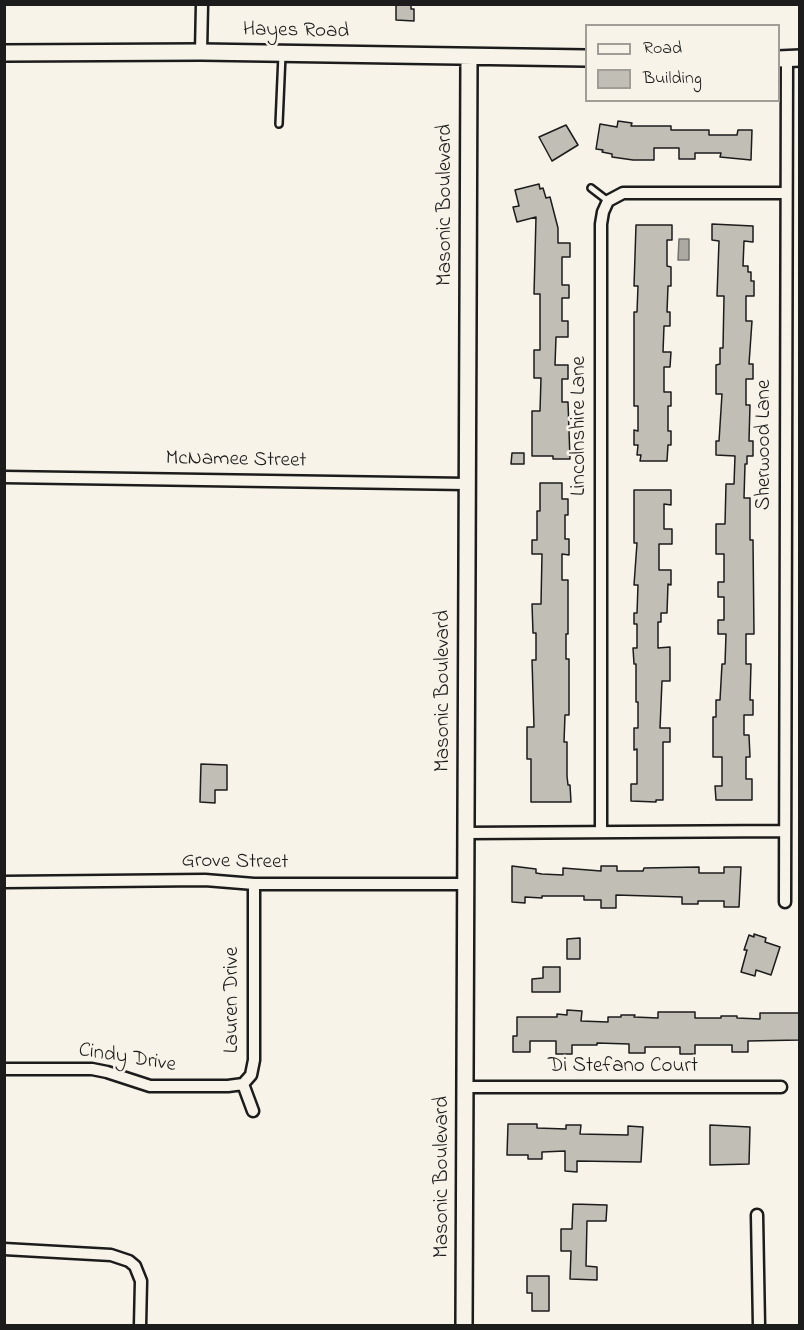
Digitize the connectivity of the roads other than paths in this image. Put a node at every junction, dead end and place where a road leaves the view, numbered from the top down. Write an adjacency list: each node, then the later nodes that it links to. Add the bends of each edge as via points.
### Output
1 (202, 4): 2 (street)
2 (201, 52): 3 (street, Hayes Road); 4 (street, Hayes Road)
3 (4, 53)
4 (282, 53): 5 (street, Hayes Road); 8 (lane)
5 (469, 57): 6 (street, Hayes Road); 13 (street, Masonic Boulevard)
6 (585, 58)
7 (788, 59): 10 (street, Sherwood Lane)
8 (279, 124)
9 (591, 188): 11 (lane)
10 (786, 193): 11 (street, via 623,193); 14 (street, Sherwood Lane)
11 (608, 201): 15 (street, Lincolnshire Lane, via 601,224)
12 (4, 477): 13 (street, McNamee Street)
13 (468, 484): 16 (street, Masonic Boulevard)
14 (785, 831): 15 (street); 20 (street, Sherwood Lane)
15 (601, 832): 16 (street)
16 (466, 833): 19 (street, Masonic Boulevard)
17 (4, 882): 18 (street, Grove Street, via 205,880)
18 (254, 884): 19 (street, Grove Street); 22 (street, Lauren Drive, via 254,1060 251,1075)
19 (465, 884): 23 (street, Masonic Boulevard)
20 (785, 902)
21 (4, 1069): 22 (street, Cindy Drive, via 93,1069 150,1086)
22 (243, 1084): 25 (street, Lauren Drive)
23 (465, 1087): 24 (street, Di Stefano Court); 29 (street, Masonic Boulevard)
24 (781, 1087)
25 (253, 1111)
26 (758, 1215): 30 (street)
27 (4, 1249): 28 (street, via 122,1257 135,1266 141,1281)
28 (140, 1326)
29 (464, 1326)
30 (759, 1326)

